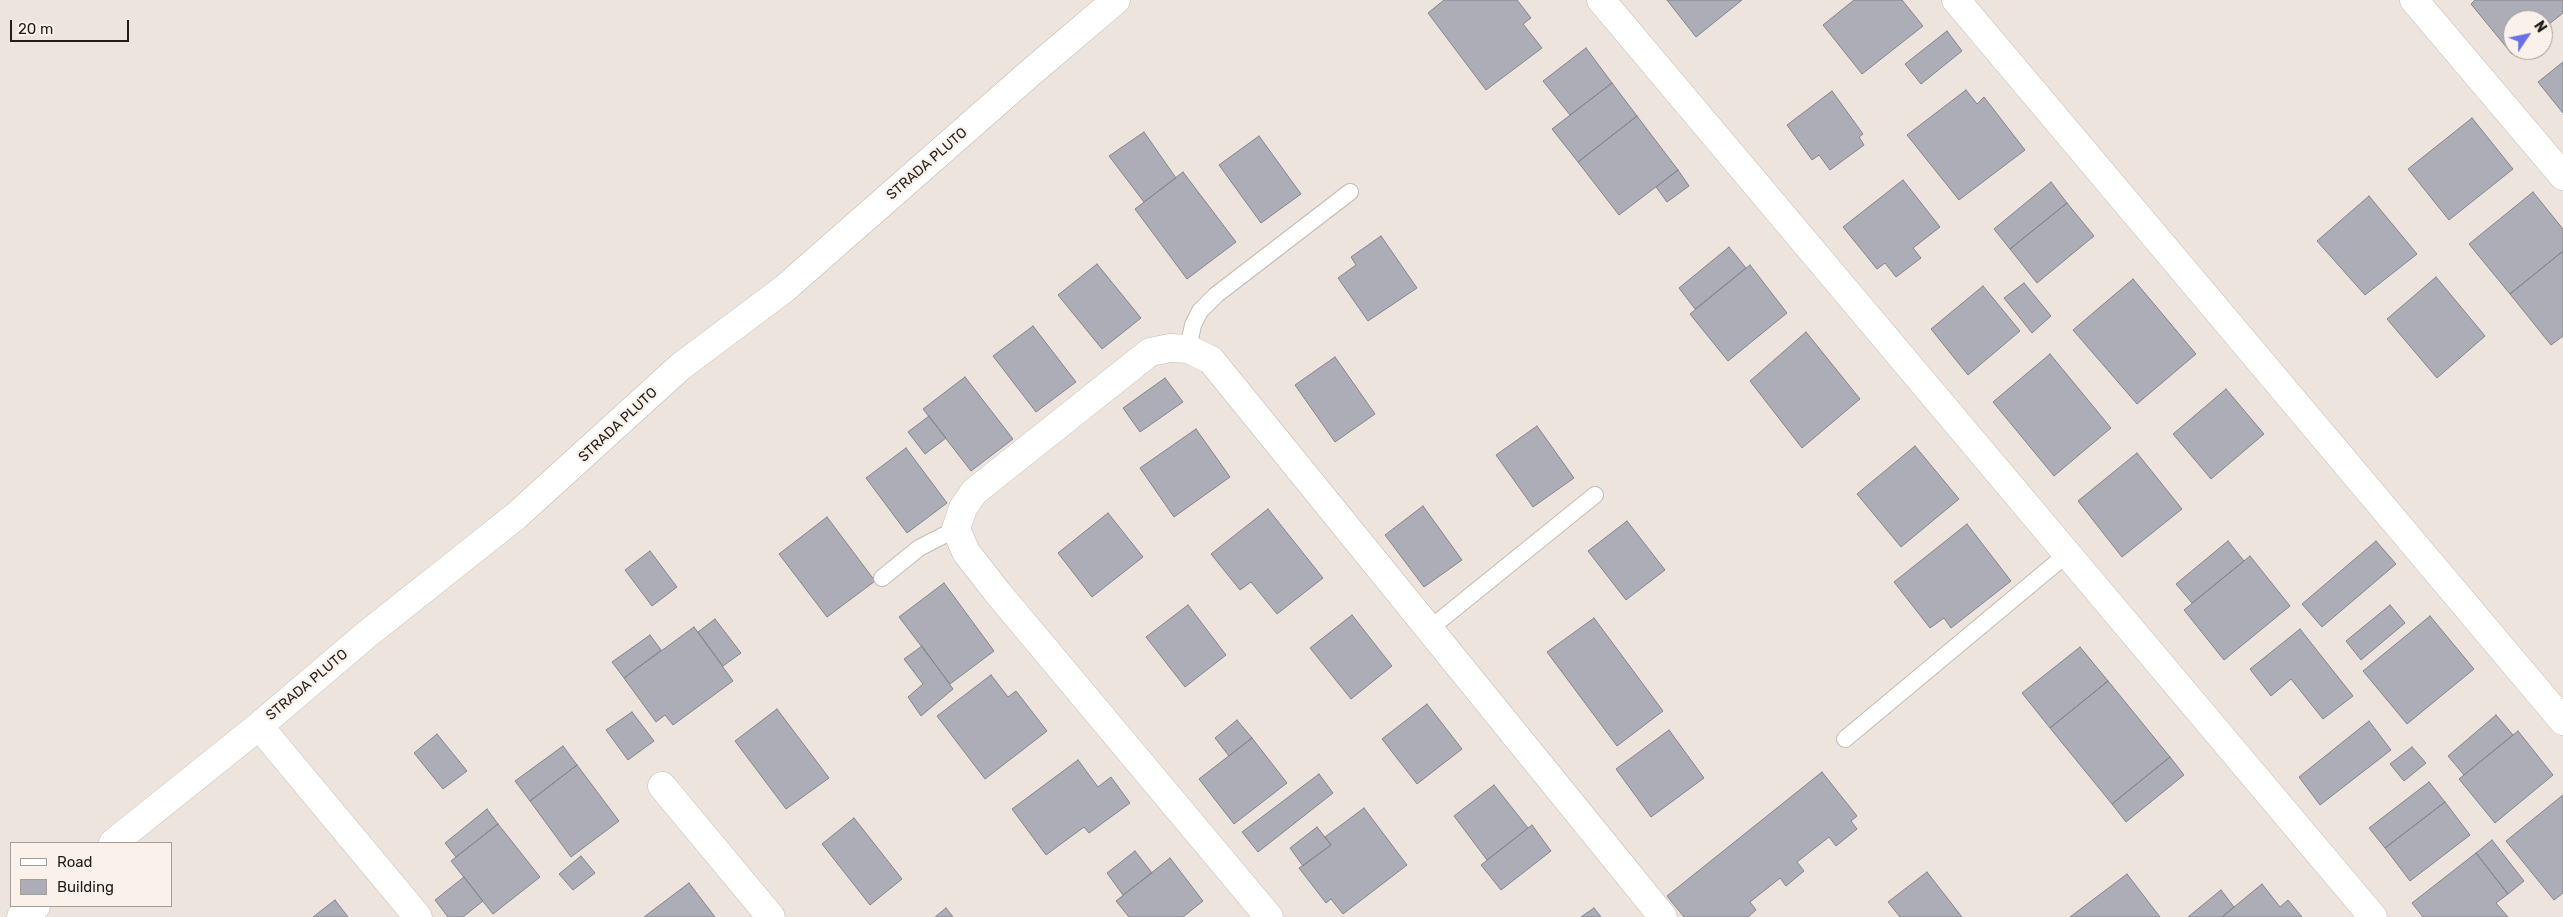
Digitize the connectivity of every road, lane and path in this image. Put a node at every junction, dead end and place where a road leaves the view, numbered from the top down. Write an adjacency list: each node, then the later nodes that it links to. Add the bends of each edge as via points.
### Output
1 (1116, 0): 14 (street, STRADA PLUTO, via 784,289 680,367 516,516 366,635)
2 (1601, 0): 10 (street)
3 (1956, 0): 13 (street)
4 (2414, 0): 5 (street)
5 (2563, 176)
6 (1350, 192): 7 (lane, via 1216,295 1200,311)
7 (1188, 349): 9 (street, via 1150,352 974,492 963,508); 12 (street, via 1211,360)
8 (1594, 495): 12 (lane)
9 (956, 530): 11 (lane, via 920,548); 22 (street, via 966,552 997,592)
10 (2067, 554): 15 (lane); 24 (street)
11 (882, 578)
12 (1428, 630): 23 (street)
13 (2563, 721)
14 (259, 726): 17 (street, STRADA PLUTO); 20 (street)
15 (1845, 739)
16 (662, 786): 21 (street)
17 (114, 842)
18 (35, 907): 19 (street)
19 (21, 917)
20 (418, 917)
21 (771, 917)
22 (1268, 917)
23 (1663, 917)
24 (2372, 917)

